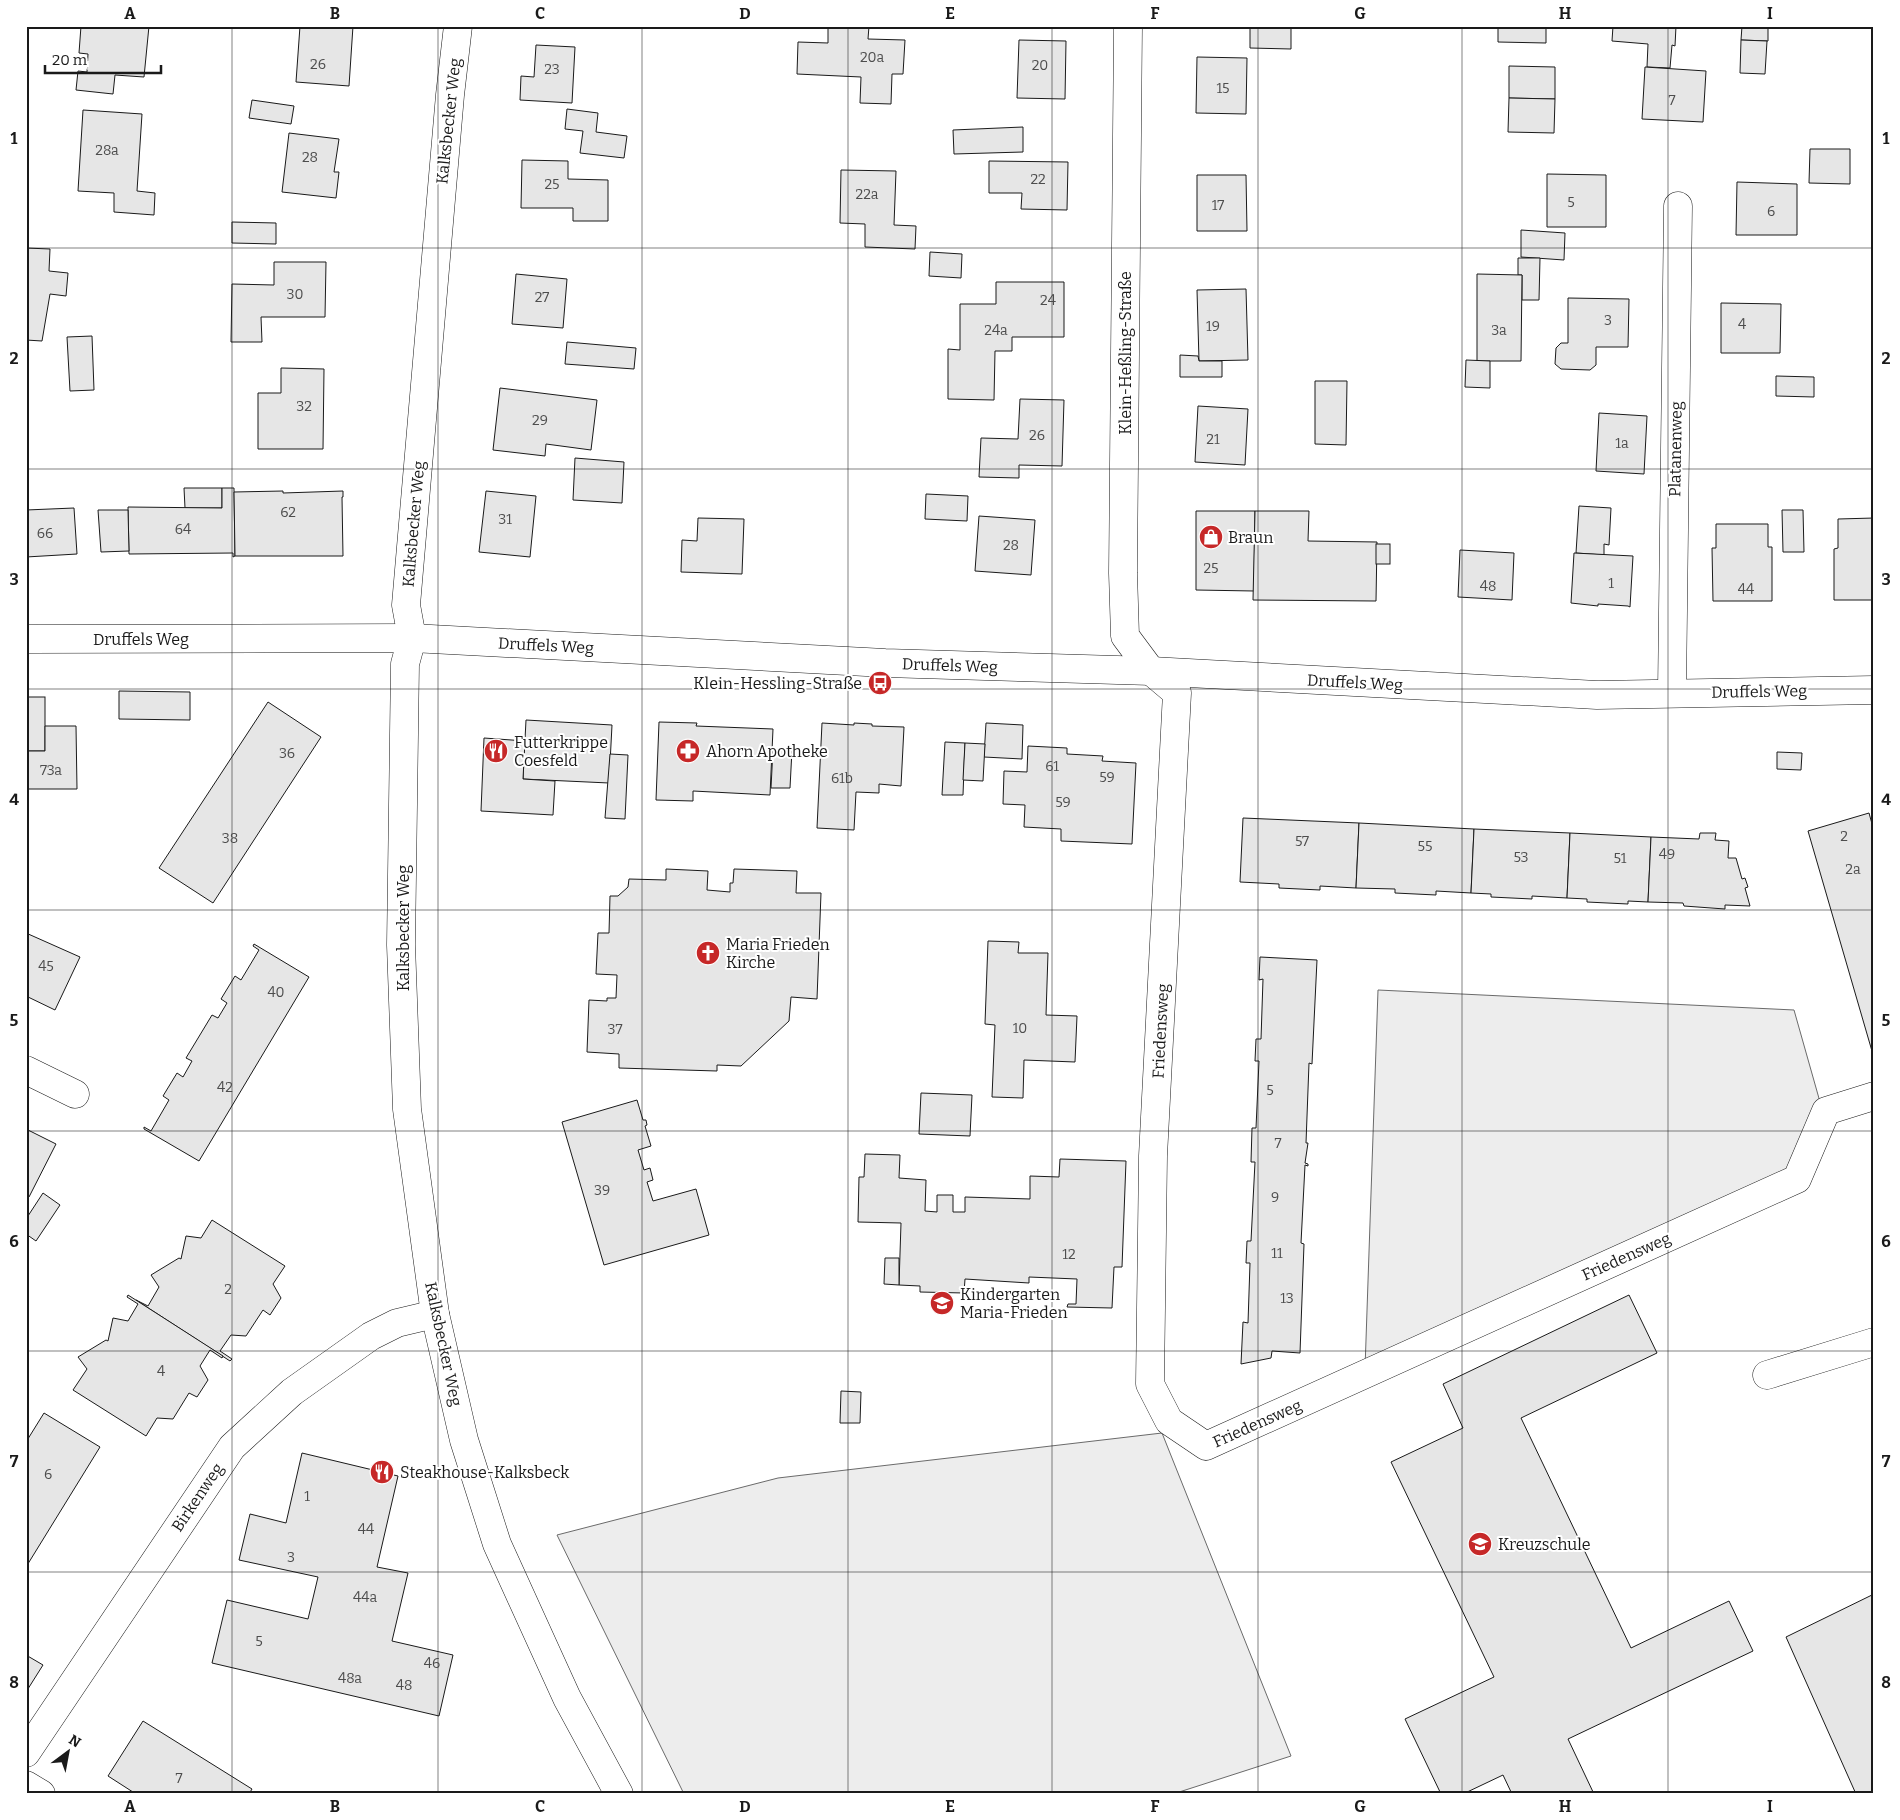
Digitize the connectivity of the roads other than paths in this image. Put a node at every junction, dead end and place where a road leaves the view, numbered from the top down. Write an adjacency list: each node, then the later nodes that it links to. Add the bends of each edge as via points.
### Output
1 (458, 26): 4 (street, Kalksbecker Weg, via 406,605)
2 (1128, 26): 6 (street, Klein-Heßling-Straße, via 1123,573 1126,636)
3 (1678, 206): 8 (street, Platanenweg)
4 (412, 638): 5 (street, Druffels Weg); 6 (street, Druffels Weg, via 885,663); 12 (street, Kalksbecker Weg, via 406,664 401,945 406,1100)
5 (26, 639)
6 (1151, 671): 8 (street, Druffels Weg, via 1596,695); 11 (street, Friedensweg, via 1176,693 1153,1156 1150,1384 1169,1422 1206,1446 1797,1178 1826,1111)
7 (1874, 690): 8 (street, Druffels Weg)
8 (1672, 692)
9 (26, 1070): 10 (street)
10 (75, 1094)
11 (1874, 1096)
12 (435, 1314): 15 (street, Birkenweg, via 397,1323 371,1336 292,1392 232,1447); 18 (street, Kalksbecker Weg, via 464,1440 497,1544 567,1698)
13 (1874, 1342): 14 (street)
14 (1767, 1375)
15 (26, 1753)
16 (26, 1785): 17 (street)
17 (41, 1794)
18 (619, 1794)

